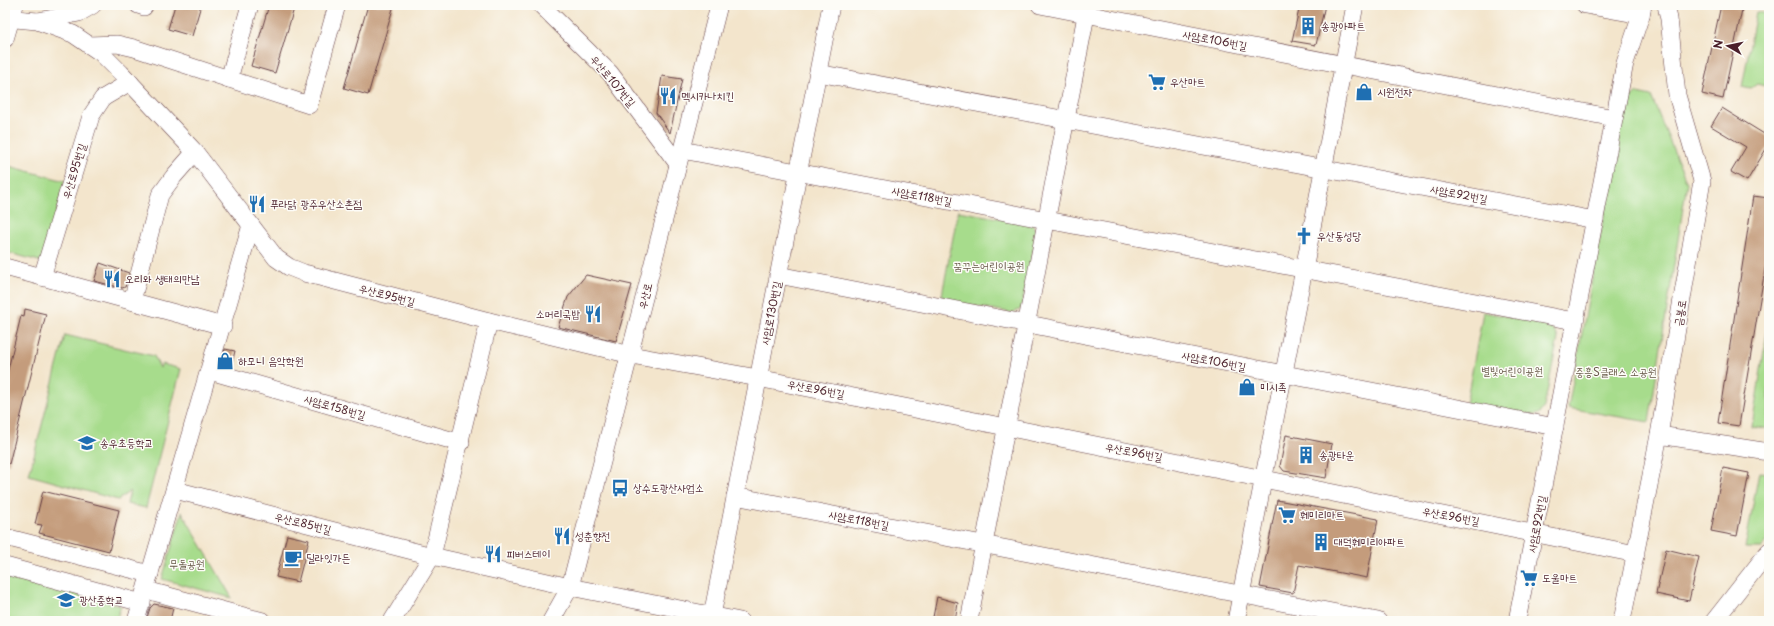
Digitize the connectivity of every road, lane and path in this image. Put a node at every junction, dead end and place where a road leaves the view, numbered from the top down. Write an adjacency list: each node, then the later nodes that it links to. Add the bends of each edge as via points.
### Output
1 (93, 5): 16 (street, via 79,13)
2 (138, 5): 3 (street)
3 (144, 5)
4 (250, 5): 21 (street)
5 (337, 5): 21 (street, via 309,104)
6 (541, 5): 26 (street, 우산로107번길, via 610,73)
7 (719, 5): 26 (street, 우산로)
8 (831, 5): 20 (street, 사암로130번길)
9 (1040, 5): 13 (street)
10 (1355, 5): 19 (street)
11 (1585, 5): 14 (street, 사암로92번길)
12 (1666, 5): 47 (street, 금봉로, via 1677,95 1702,181)
13 (1087, 10): 19 (street, 사암로106번길); 24 (street)
14 (1642, 10): 23 (street, 사암로92번길, via 1625,63)
15 (10, 13): 16 (street, 우산로95번길); 17 (street)
16 (37, 21): 18 (street, 우산로95번길, via 73,34)
17 (5, 39)
18 (89, 45): 21 (street, via 117,44 134,48); 22 (street, 우산로95번길, via 101,53)
19 (1344, 65): 23 (street); 27 (street)
20 (818, 73): 24 (street); 28 (street, 사암로130번길)
21 (229, 79)
22 (130, 82): 25 (street, 우산로95번길); 35 (street, 우산로95번길, via 103,98 91,116)
23 (1614, 118): 30 (street, 사암로92번길)
24 (1066, 120): 27 (street); 29 (street)
25 (195, 152): 31 (street, 우산로95번길); 36 (street, via 160,195)
26 (680, 157): 28 (street, 사암로118번길); 41 (street, 우산로)
27 (1324, 168): 30 (street, 사암로92번길); 33 (street)
28 (798, 172): 29 (street, 사암로118번길); 34 (street, 사암로130번길)
29 (1046, 220): 33 (street); 39 (street)
30 (1595, 220): 37 (street, 사암로92번길)
31 (251, 225): 38 (street, 우산로95번길, via 276,258 289,268); 40 (street)
32 (5, 267): 35 (street)
33 (1304, 269): 37 (street); 43 (street)
34 (778, 275): 39 (street); 44 (street, 사암로130번길)
35 (42, 277): 36 (street)
36 (132, 301): 40 (street)
37 (1574, 321): 46 (street, 사암로92번길)
38 (489, 322): 41 (street, 우산로95번길); 48 (street)
39 (1026, 324): 43 (street, 사암로106번길); 45 (street)
40 (223, 326): 42 (street)
41 (631, 355): 44 (street, 우산로96번길); 60 (street, 우산로)
42 (210, 371): 48 (street, 사암로158번길); 51 (street)
43 (1284, 374): 46 (street); 50 (street)
44 (758, 378): 45 (street, 우산로96번길); 52 (street, 사암로130번길)
45 (1006, 427): 50 (street, 우산로96번길); 55 (street)
46 (1555, 427): 53 (street, 사암로92번길)
47 (1659, 435): 49 (street); 57 (street, 금봉로)
48 (461, 443): 58 (street)
49 (1769, 452)
50 (1263, 478): 53 (street, 우산로96번길); 62 (street)
51 (175, 490): 58 (street, 우산로85번길); 61 (street)
52 (735, 496): 55 (street, 사암로118번길); 63 (street, 사암로130번길)
53 (1535, 532): 57 (street, 우산로96번길); 72 (street, 사암로92번길)
54 (5, 537): 61 (street)
55 (984, 544): 62 (street); 69 (street)
56 (1769, 551): 74 (street)
57 (1636, 554): 73 (street, 금봉로)
58 (432, 556): 60 (street, 우산로85번길); 66 (street)
59 (5, 566): 61 (street)
60 (570, 587): 63 (street); 67 (street, 우산로)
61 (146, 589): 64 (street); 65 (street)
62 (1241, 594): 70 (street); 71 (street)
63 (711, 618): 68 (street)
64 (136, 621)
65 (263, 621)
66 (392, 621)
67 (551, 621)
68 (740, 621)
69 (969, 621)
70 (1236, 621)
71 (1378, 621)
72 (1517, 621)
73 (1622, 621)
74 (1714, 621)

